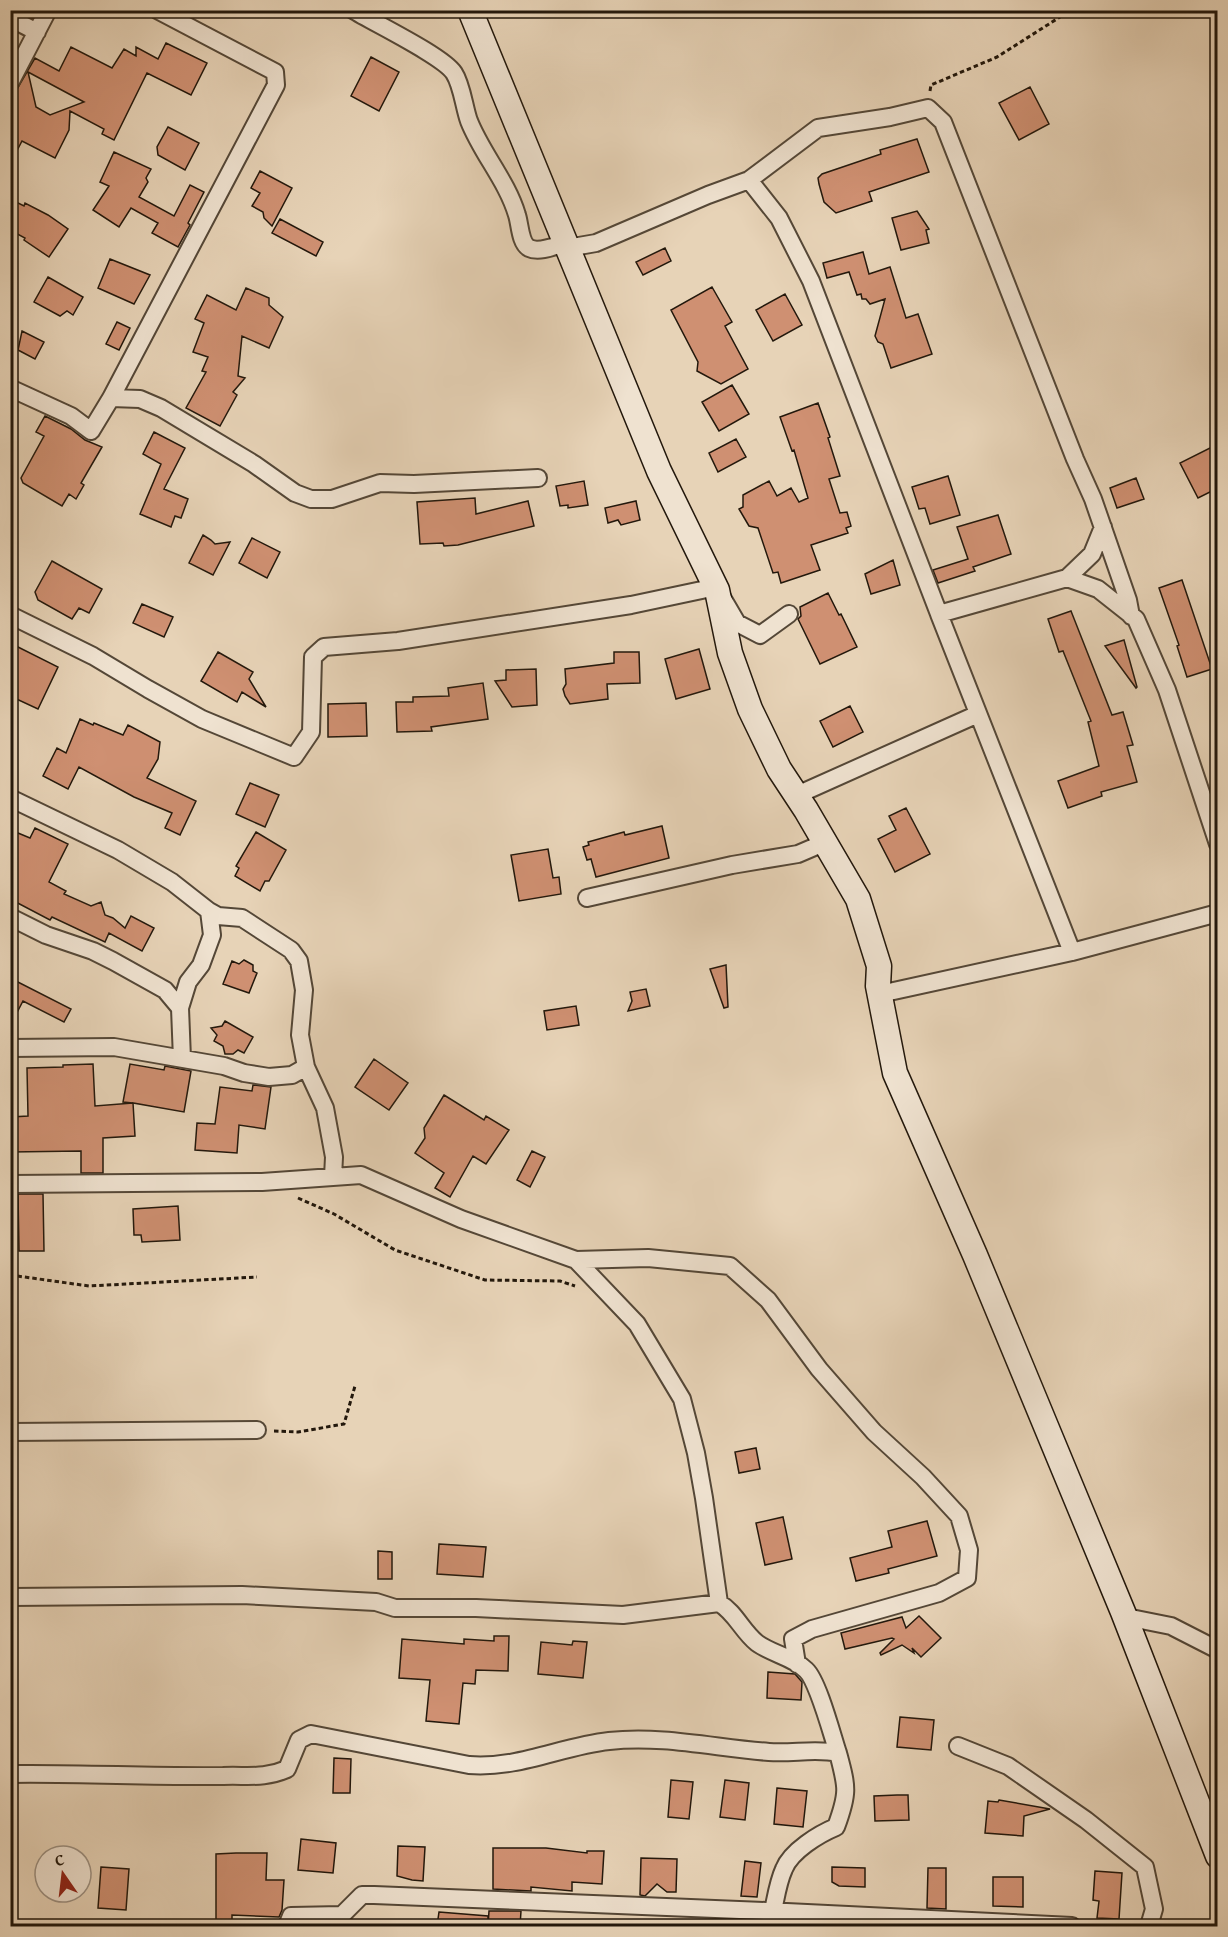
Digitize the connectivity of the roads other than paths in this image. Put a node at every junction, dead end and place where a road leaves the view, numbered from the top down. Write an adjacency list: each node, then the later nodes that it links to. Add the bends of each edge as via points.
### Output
1 (48, 10): 6 (street)
2 (157, 10): 11 (street, via 275,72 276,85)
3 (353, 10): 9 (street, via 454,73 469,120 517,213 524,244 531,249)
4 (470, 10): 9 (main road)
5 (10, 18): 6 (street)
6 (37, 32): 7 (street)
7 (10, 83)
8 (749, 180): 9 (street, via 596,243); 13 (street, via 818,128 928,108 943,122); 17 (street, via 779,218 811,281)
9 (566, 246): 15 (main road, via 658,471)
10 (10, 388): 11 (street, via 71,416 91,431)
11 (111, 398): 12 (street, via 140,399 160,408 311,500 332,499 380,483)
12 (538, 478)
13 (1103, 528): 14 (street, via 1092,554); 19 (street)
14 (1067, 578): 17 (street); 19 (street, via 1098,589)
15 (716, 587): 16 (street, via 737,623 760,635); 18 (street, via 631,605 410,639 324,647 313,657 310,732 294,757 202,719 93,656); 21 (main road, via 730,653 750,709)
16 (789, 614)
17 (939, 614): 20 (street)
18 (10, 615)
19 (1131, 616): 24 (street, via 1167,690)
20 (978, 714): 21 (street); 29 (street)
21 (796, 795): 23 (main road)
22 (10, 798): 26 (street, via 118,850 172,882)
23 (826, 842): 25 (street, via 798,854); 30 (main road, via 858,898 879,966)
24 (1218, 844)
25 (587, 898)
26 (209, 911): 31 (street, via 212,935 201,965 188,982); 34 (street, via 218,916 242,918 291,951 298,961 304,990 300,1035)
27 (1218, 913): 29 (street)
28 (10, 917): 31 (street, via 113,961 165,990)
29 (1072, 952): 30 (street)
30 (880, 994): 42 (main road, via 895,1073)
31 (180, 1008): 33 (street)
32 (10, 1048): 33 (street, via 114,1047)
33 (182, 1059): 34 (street, via 269,1077 292,1075)
34 (306, 1067): 35 (street, via 325,1108 334,1157)
35 (333, 1177): 36 (street, via 262,1182); 37 (street, via 361,1175 461,1219)
36 (10, 1184)
37 (576, 1260): 41 (street, via 637,1324 682,1399 696,1453); 44 (street, via 648,1258 730,1266 768,1300 819,1369 874,1432 959,1516 969,1550 966,1578 939,1593 812,1629 793,1639)
38 (257, 1430): 39 (street)
39 (10, 1432)
40 (10, 1597): 41 (street, via 242,1595 376,1602 395,1608 623,1615)
41 (719, 1603): 44 (street, via 728,1608 758,1644)
42 (1126, 1617): 43 (street, via 1171,1626); 48 (main road)
43 (1218, 1650)
44 (797, 1664): 46 (street, via 808,1671 816,1688)
45 (958, 1746): 52 (street, via 1008,1766 1145,1867 1154,1909)
46 (838, 1753): 47 (street, via 772,1752 669,1741 612,1741 487,1767 311,1734 299,1740 287,1769 271,1776); 49 (street, via 846,1786 836,1827 807,1844 785,1866)
47 (10, 1774)
48 (1218, 1856)
49 (768, 1916): 50 (street, via 362,1895 342,1915 291,1916); 51 (street)
50 (287, 1926)
51 (1072, 1926)
52 (1149, 1926)

